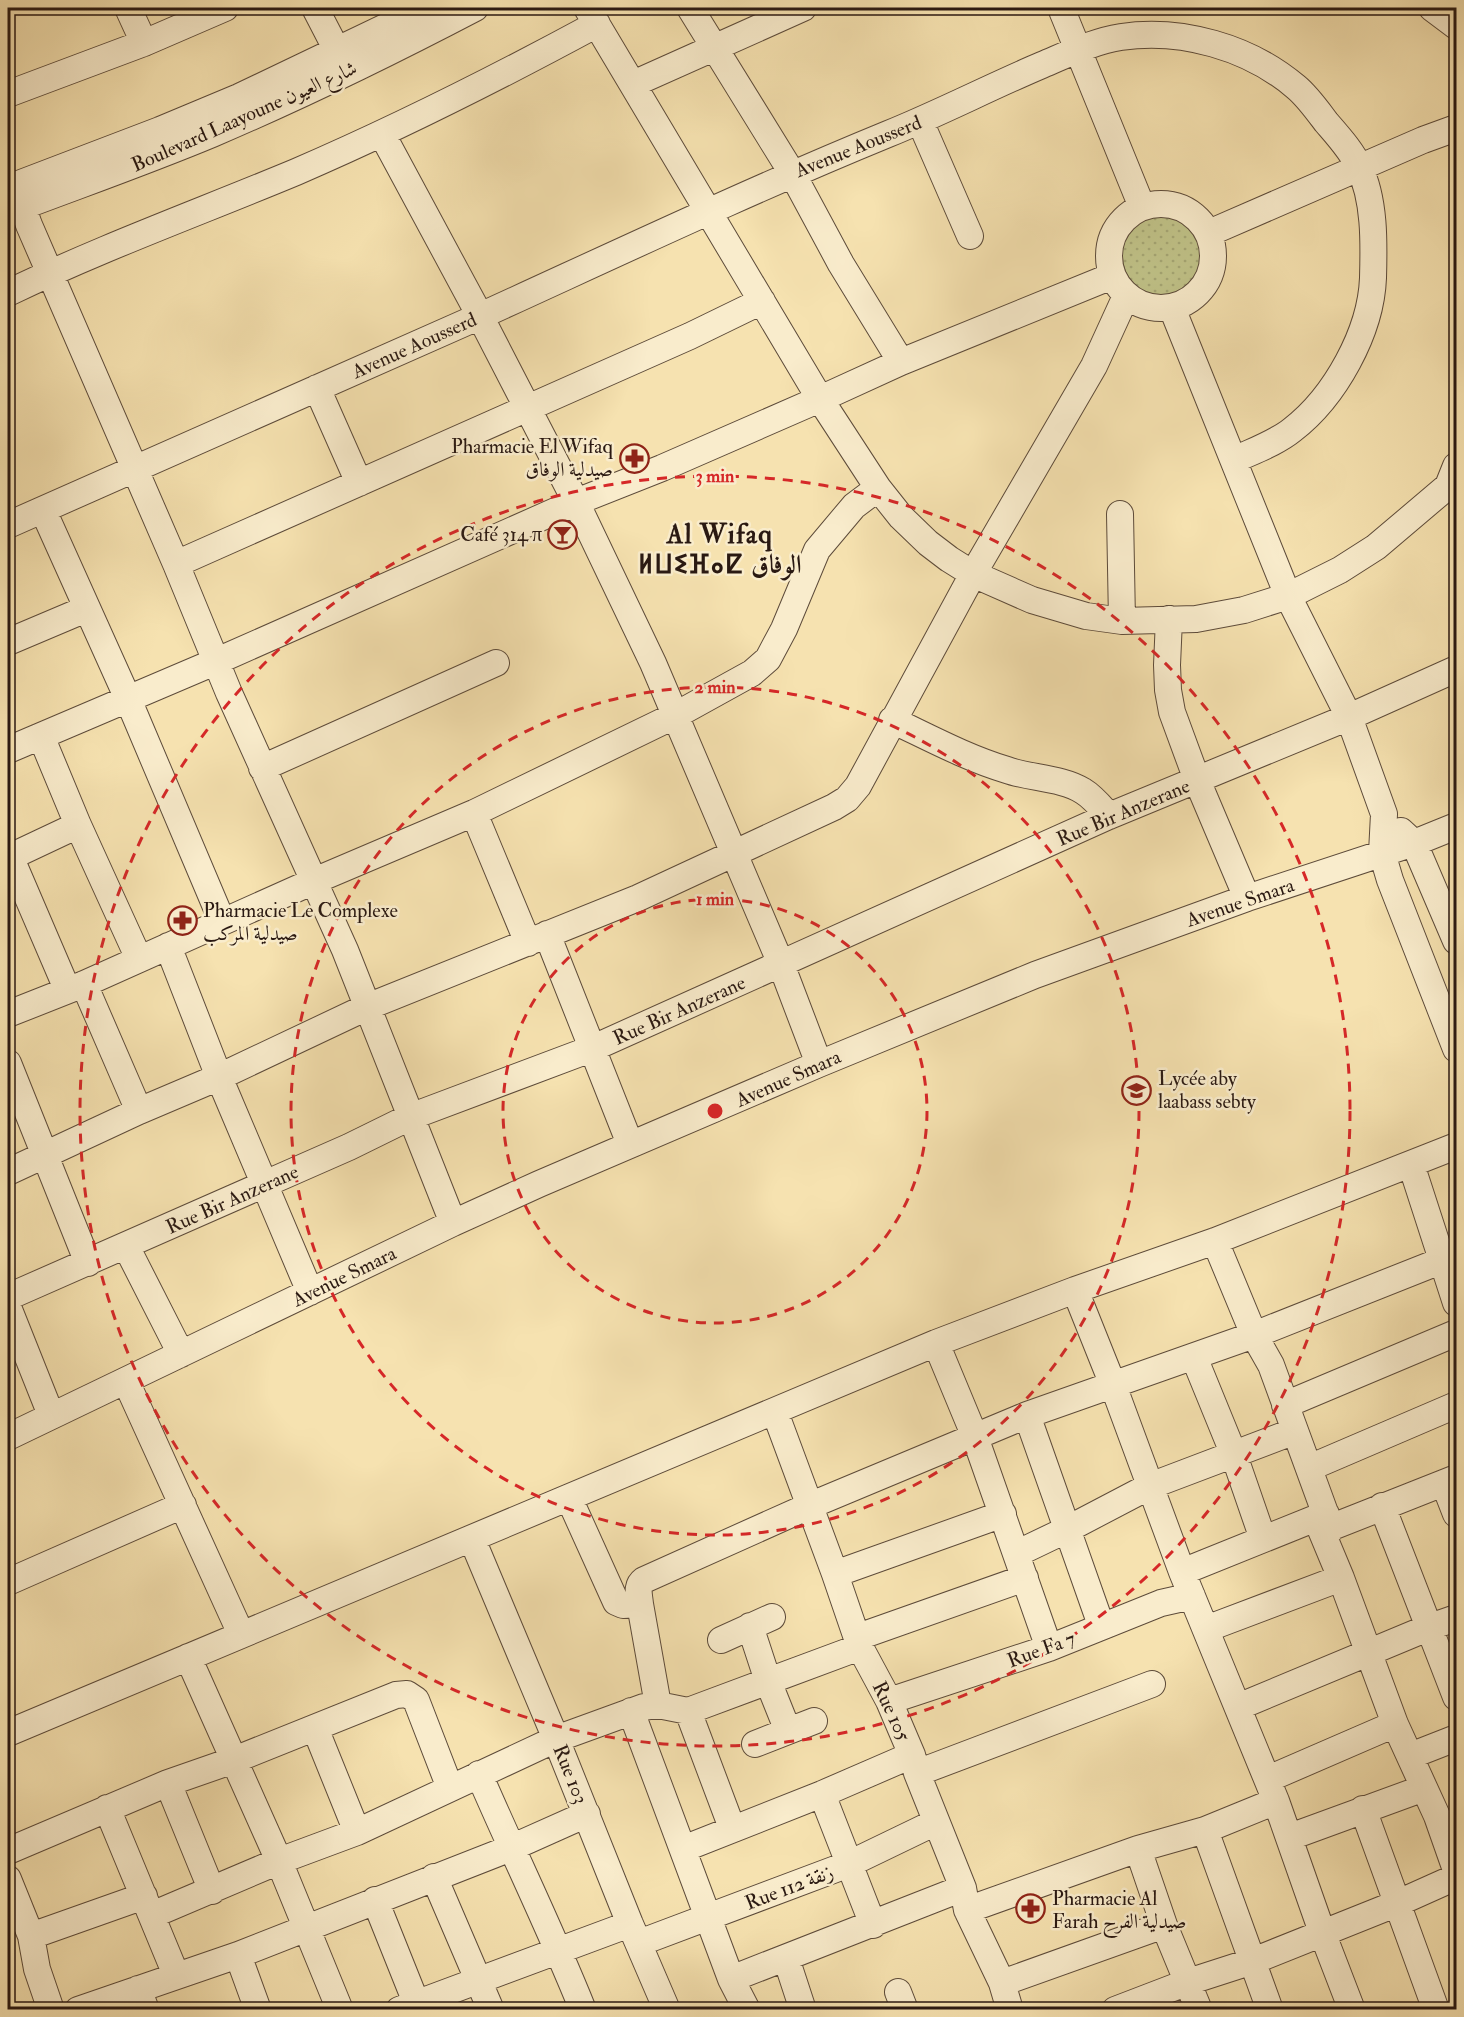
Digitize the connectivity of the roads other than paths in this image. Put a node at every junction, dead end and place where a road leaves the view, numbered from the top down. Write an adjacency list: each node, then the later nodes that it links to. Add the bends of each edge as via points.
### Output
1 (128, 8): 12 (street)
2 (225, 8): 12 (street)
3 (315, 8): 15 (street)
4 (425, 8): 15 (street, Boulevard Laayoune شارع العيون)
5 (475, 8): 15 (street, Boulevard Laayoune شارع العيون)
6 (690, 8): 13 (street)
7 (803, 8): 13 (street)
8 (1060, 8): 14 (street)
9 (1432, 8): 11 (street)
10 (592, 16): 16 (street); 20 (street)
11 (1456, 26)
12 (144, 43): 17 (street)
13 (714, 46): 16 (street); 22 (street)
14 (1077, 50): 18 (street, Avenue Aousserd); 21 (street, Avenue Aousserd, via 1119,37 1165,36 1211,43 1261,62 1299,89); 24 (street)
15 (342, 61): 23 (street, Boulevard Laayoune شارع العيون, via 211,134)
16 (633, 84): 25 (street)
17 (8, 94)
18 (920, 121): 22 (street, Avenue Aousserd); 27 (street)
19 (1456, 128): 21 (street)
20 (382, 134): 28 (street); 33 (street)
21 (1360, 167): 26 (street); 38 (street, Avenue Aousserd, via 1371,205 1374,253 1373,291 1361,335 1317,408 1289,433)
22 (792, 173): 25 (street, Avenue Aousserd); 34 (street, via 841,264)
23 (13, 198): 28 (street)
24 (1142, 207): 26 (street, via 1173,204 1188,210); 29 (street, via 1127,215 1110,243 1108,260)
25 (708, 211): 31 (street); 33 (street, Avenue Aousserd)
26 (1209, 233): 32 (street, via 1214,251 1212,270 1204,287 1190,300)
27 (970, 236)
28 (50, 273): 30 (street); 39 (street)
29 (1119, 286): 32 (street, via 1148,307); 34 (street); 48 (street, via 1094,366)
30 (8, 293)
31 (762, 301): 36 (street); 37 (street)
32 (1172, 308): 38 (street)
33 (480, 316): 35 (street, Avenue Aousserd); 37 (street)
34 (901, 362): 36 (street)
35 (317, 388): 39 (street, Avenue Aousserd); 41 (street)
36 (820, 399): 42 (street); 43 (street)
37 (526, 408): 41 (street); 43 (street)
38 (1234, 460): 49 (street)
39 (135, 469): 44 (street, Avenue Aousserd); 47 (street)
40 (1454, 482): 49 (street, via 1376,547)
41 (359, 483): 47 (street)
42 (878, 488): 48 (street, via 928,543); 58 (street, via 854,506 818,550 768,659 752,673)
43 (576, 502): 54 (street); 58 (street)
44 (43, 510): 46 (street, Avenue Aousserd); 50 (street)
45 (1120, 514): 52 (street)
46 (8, 525)
47 (176, 564): 54 (street)
48 (974, 574): 52 (street, via 1032,600 1086,616); 60 (street)
49 (1288, 596): 51 (street, via 1196,619); 59 (street)
50 (86, 609): 53 (street); 57 (street)
51 (1168, 618): 52 (street); 64 (street, via 1168,690 1180,738)
52 (1122, 621)
53 (8, 642)
54 (217, 661): 57 (street); 63 (street)
55 (496, 663): 63 (street)
56 (1456, 669): 59 (street, Rue Bir Anzerane)
57 (128, 699): 61 (street); 76 (street)
58 (676, 715): 65 (street); 72 (street)
59 (1349, 717): 64 (street, Rue Bir Anzerane); 66 (street)
60 (892, 720): 67 (street, via 1006,770 1081,789); 72 (street, via 858,786 847,799)
61 (41, 736): 62 (street); 68 (street)
62 (8, 750)
63 (262, 768): 74 (street)
64 (1197, 780): 67 (street, Rue Bir Anzerane); 75 (street)
65 (474, 813): 74 (street); 77 (street)
66 (1384, 814): 70 (street); 71 (street)
67 (1109, 816): 81 (street, Rue Bir Anzerane)
68 (78, 825): 73 (street); 80 (street)
69 (1456, 826): 70 (street, Avenue Smara)
70 (1414, 843): 71 (street, Avenue Smara); 78 (street)
71 (1382, 853): 75 (street, Avenue Smara); 86 (street)
72 (734, 855): 77 (street); 81 (street)
73 (9, 857): 82 (street)
74 (314, 881): 76 (street); 83 (street)
75 (1247, 898): 88 (street, Avenue Smara, via 1035,975)
76 (222, 921): 79 (street)
77 (538, 939): 83 (street); 85 (street)
78 (1456, 941)
79 (168, 946): 80 (street); 89 (street)
80 (139, 959): 82 (street)
81 (781, 964): 85 (street, Rue Bir Anzerane); 88 (street)
82 (76, 987): 84 (street); 90 (street)
83 (367, 1007): 89 (street); 91 (street)
84 (8, 1014)
85 (591, 1049): 91 (street, Rue Bir Anzerane); 92 (street)
86 (1456, 1049)
87 (8, 1063): 94 (street)
88 (819, 1064): 92 (street, Avenue Smara)
89 (219, 1077): 90 (street); 97 (street)
90 (139, 1110): 94 (street)
91 (411, 1117): 97 (street, Rue Bir Anzerane); 98 (street)
92 (630, 1144): 98 (street, Avenue Smara)
93 (1456, 1146): 95 (street)
94 (45, 1155): 96 (street); 102 (street)
95 (1411, 1164): 99 (street); 101 (street)
96 (8, 1172)
97 (264, 1185): 100 (street, Rue Bir Anzerane); 104 (street)
98 (453, 1223): 104 (street, Avenue Smara)
99 (1215, 1241): 103 (street); 109 (street)
100 (126, 1246): 102 (street, Rue Bir Anzerane); 111 (street)
101 (1443, 1260): 106 (street); 109 (street)
102 (88, 1263): 105 (street, Rue Bir Anzerane)
103 (1075, 1290): 110 (street); 114 (street)
104 (310, 1292): 111 (street, Avenue Smara)
105 (8, 1297)
106 (1456, 1303)
107 (8, 1307): 118 (street)
108 (1456, 1333): 115 (street)
109 (1254, 1335): 112 (street); 115 (street, via 1271,1365)
110 (936, 1344): 117 (street); 122 (street)
111 (181, 1354): 113 (street, Avenue Smara)
112 (1194, 1357): 114 (street); 123 (street)
113 (126, 1381): 118 (street, Avenue Smara); 128 (street)
114 (1113, 1385): 119 (street); 126 (street)
115 (1285, 1405): 120 (street)
116 (1456, 1405): 124 (street)
117 (775, 1412): 127 (street); 129 (street, Rue 105)
118 (51, 1415): 121 (street, Avenue Smara)
119 (1027, 1415): 122 (street); 134 (street)
120 (1295, 1431): 123 (street); 124 (street)
121 (8, 1437)
122 (975, 1437): 129 (street); 131 (street)
123 (1234, 1455): 126 (street); 136 (street)
124 (1309, 1468): 133 (street)
125 (1450, 1480): 130 (street); 132 (street)
126 (1150, 1486): 134 (street); 138 (street)
127 (569, 1498): 135 (street); 144 (street, via 616,1602)
128 (183, 1505): 142 (street); 149 (street)
129 (809, 1506): 139 (street, Rue 105); 144 (street, via 644,1580 638,1589)
130 (1382, 1506): 133 (street); 147 (street)
131 (1003, 1514): 137 (street); 139 (street)
132 (1456, 1514)
133 (1324, 1523): 136 (street); 141 (street)
134 (1066, 1530): 137 (street); 146 (street)
135 (472, 1539): 149 (street); 169 (street, Rue 103)
136 (1263, 1539): 138 (street)
137 (1016, 1554): 140 (street)
138 (1182, 1572): 143 (street)
139 (835, 1574): 151 (street, Rue 105)
140 (1024, 1578): 151 (street); 152 (street)
141 (1341, 1578): 148 (street); 153 (street)
142 (8, 1582)
143 (1192, 1596): 146 (street, Rue Fa 7); 148 (street)
144 (640, 1604): 159 (street)
145 (1456, 1618): 147 (street)
146 (1101, 1625): 152 (street, Rue Fa 7)
147 (1430, 1627): 153 (street); 157 (street)
148 (1206, 1629): 160 (street)
149 (241, 1634): 154 (street)
150 (721, 1640): 155 (street, via 761,1622)
151 (859, 1642): 155 (street); 158 (street, Rue 105)
152 (1049, 1648): 158 (street, Rue Fa 7)
153 (1368, 1653): 160 (street); 164 (street)
154 (188, 1658): 167 (street); 172 (street)
155 (768, 1681): 162 (street); 166 (street)
156 (1152, 1684): 173 (street)
157 (1456, 1697)
158 (889, 1701): 173 (street, Rue 105)
159 (658, 1705): 161 (street); 162 (street)
160 (1238, 1707): 178 (street)
161 (632, 1711): 169 (street); 190 (street)
162 (688, 1711): 185 (street)
163 (814, 1721): 166 (street)
164 (1395, 1724): 171 (street); 178 (street)
165 (315, 1728): 172 (street); 176 (street, via 386,1698 407,1694 416,1700); 187 (street)
166 (788, 1731): 170 (street)
167 (8, 1733)
168 (1456, 1738): 171 (street)
169 (556, 1739): 174 (street); 183 (street, Rue 103)
170 (755, 1744)
171 (1410, 1756): 177 (street)
172 (234, 1760): 175 (street); 193 (street)
173 (915, 1764): 179 (street); 184 (street, Rue 105)
174 (479, 1774): 176 (street); 189 (street)
175 (168, 1783): 180 (street); 199 (street)
176 (450, 1788): 187 (street)
177 (1424, 1788): 181 (street); 182 (street)
178 (1272, 1790): 186 (street); 188 (street)
179 (822, 1794): 185 (street); 194 (street)
180 (107, 1808): 192 (street); 203 (street)
181 (1363, 1809): 188 (street); 202 (street)
182 (1447, 1812): 195 (street)
183 (587, 1814): 189 (street); 209 (street, Rue 103)
184 (936, 1822): 194 (street, Rue 112 زنقة); 200 (street, Rue 105)
185 (732, 1828): 190 (street)
186 (1205, 1830): 191 (street); 214 (street)
187 (357, 1832): 193 (street)
188 (1290, 1837): 208 (street)
189 (511, 1848): 196 (street); 211 (street)
190 (683, 1849): 204 (street)
191 (1138, 1849): 200 (street); 206 (street)
192 (8, 1851)
193 (279, 1861): 199 (street); 207 (street)
194 (849, 1864): 204 (street, Rue 112 زنقة); 205 (street)
195 (1456, 1870)
196 (434, 1877): 201 (street); 217 (street)
197 (1456, 1877): 202 (street)
198 (8, 1879): 210 (street)
199 (212, 1891): 203 (street)
200 (965, 1899): 205 (street); 220 (street, Rue 105)
201 (375, 1900): 207 (street); 221 (street)
202 (1398, 1903): 208 (street); 235 (street)
203 (148, 1906): 210 (street); 215 (street)
204 (708, 1918): 209 (street, Rue 112 زنقة); 216 (street)
205 (873, 1925): 213 (street)
206 (1164, 1925): 218 (street); 220 (street)
207 (307, 1928): 212 (street); 225 (street)
208 (1322, 1932): 214 (street); 234 (street)
209 (634, 1933): 211 (street, Rue 112 زنقة); 228 (street, Rue 103)
210 (31, 1936): 222 (street)
211 (560, 1951): 217 (street, Rue 112 زنقة); 227 (street)
212 (238, 1955): 215 (street); 224 (street)
213 (786, 1958): 216 (street); 230 (street)
214 (1253, 1961): 218 (street); 233 (street)
215 (176, 1976): 219 (street)
216 (731, 1979): 229 (street)
217 (480, 1980): 221 (street, Rue 112 زنقة); 226 (street)
218 (1188, 1982): 231 (street); 232 (street)
219 (142, 2000): 223 (street)
220 (1004, 2002)
221 (411, 2007)
222 (51, 2010)
223 (78, 2010)
224 (258, 2010)
225 (340, 2010)
226 (492, 2010)
227 (583, 2010)
228 (668, 2010)
229 (747, 2010)
230 (803, 2010)
231 (1115, 2010)
232 (1199, 2010)
233 (1270, 2010)
234 (1352, 2010)
235 (1436, 2010)

